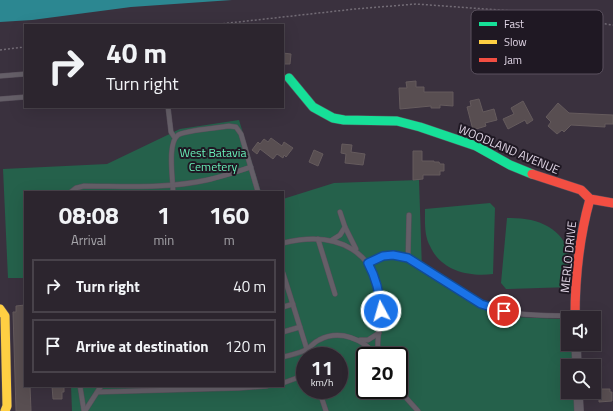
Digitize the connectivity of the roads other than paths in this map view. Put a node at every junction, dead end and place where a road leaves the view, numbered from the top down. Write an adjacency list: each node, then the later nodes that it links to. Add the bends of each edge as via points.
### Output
1 (24, 74): 2 (lane)
2 (0, 76)
3 (289, 78): 13 (street, WOODLAND AVENUE, via 313,107 333,118 397,121 420,126 476,146 510,165 541,178 581,190)
4 (24, 97): 5 (lane)
5 (0, 99)
6 (168, 108): 7 (lane, via 171,132)
7 (175, 138): 8 (lane, via 183,133 236,127); 9 (lane, via 172,147)
8 (251, 167): 9 (lane, via 207,180); 12 (lane)
9 (173, 185): 10 (lane, via 84,186); 11 (lane)
10 (72, 191)
11 (173, 191)
12 (258, 191)
13 (590, 199): 14 (street, WOODLAND AVENUE); 29 (street, MERLO DRIVE, via 579,258)
14 (613, 203)
15 (340, 212): 17 (lane)
16 (409, 215): 22 (lane)
17 (345, 227): 19 (lane, via 340,235); 21 (lane)
18 (318, 239): 19 (lane); 20 (lane); 25 (lane)
19 (332, 240): 21 (lane)
20 (284, 243)
21 (360, 254): 23 (lane)
22 (408, 258): 23 (lane, via 383,256); 30 (lane, via 490,308 517,314)
23 (368, 263): 33 (lane, via 375,278 380,300)
24 (284, 276): 26 (lane)
25 (335, 294)
26 (293, 304): 27 (lane); 31 (lane)
27 (284, 307)
28 (0, 309): 50 (street, via 5,316)
29 (575, 311)
30 (561, 316)
31 (300, 327): 32 (lane); 35 (lane)
32 (284, 332)
33 (379, 333): 34 (lane, via 368,340); 38 (lane)
34 (360, 340): 36 (lane, via 341,335 333,336 320,339); 37 (lane)
35 (306, 347)
36 (311, 347)
37 (369, 347)
38 (378, 347)
39 (296, 353): 40 (lane)
40 (284, 357)
41 (296, 378): 42 (lane)
42 (284, 383)
43 (80, 387): 51 (lane)
44 (100, 387): 46 (lane)
45 (254, 387): 46 (lane)
46 (98, 392): 51 (lane)
47 (322, 399): 52 (lane)
48 (407, 399): 53 (lane)
49 (578, 399): 54 (street)
50 (5, 411)
51 (84, 411)
52 (326, 411)
53 (418, 411)
54 (579, 411)

